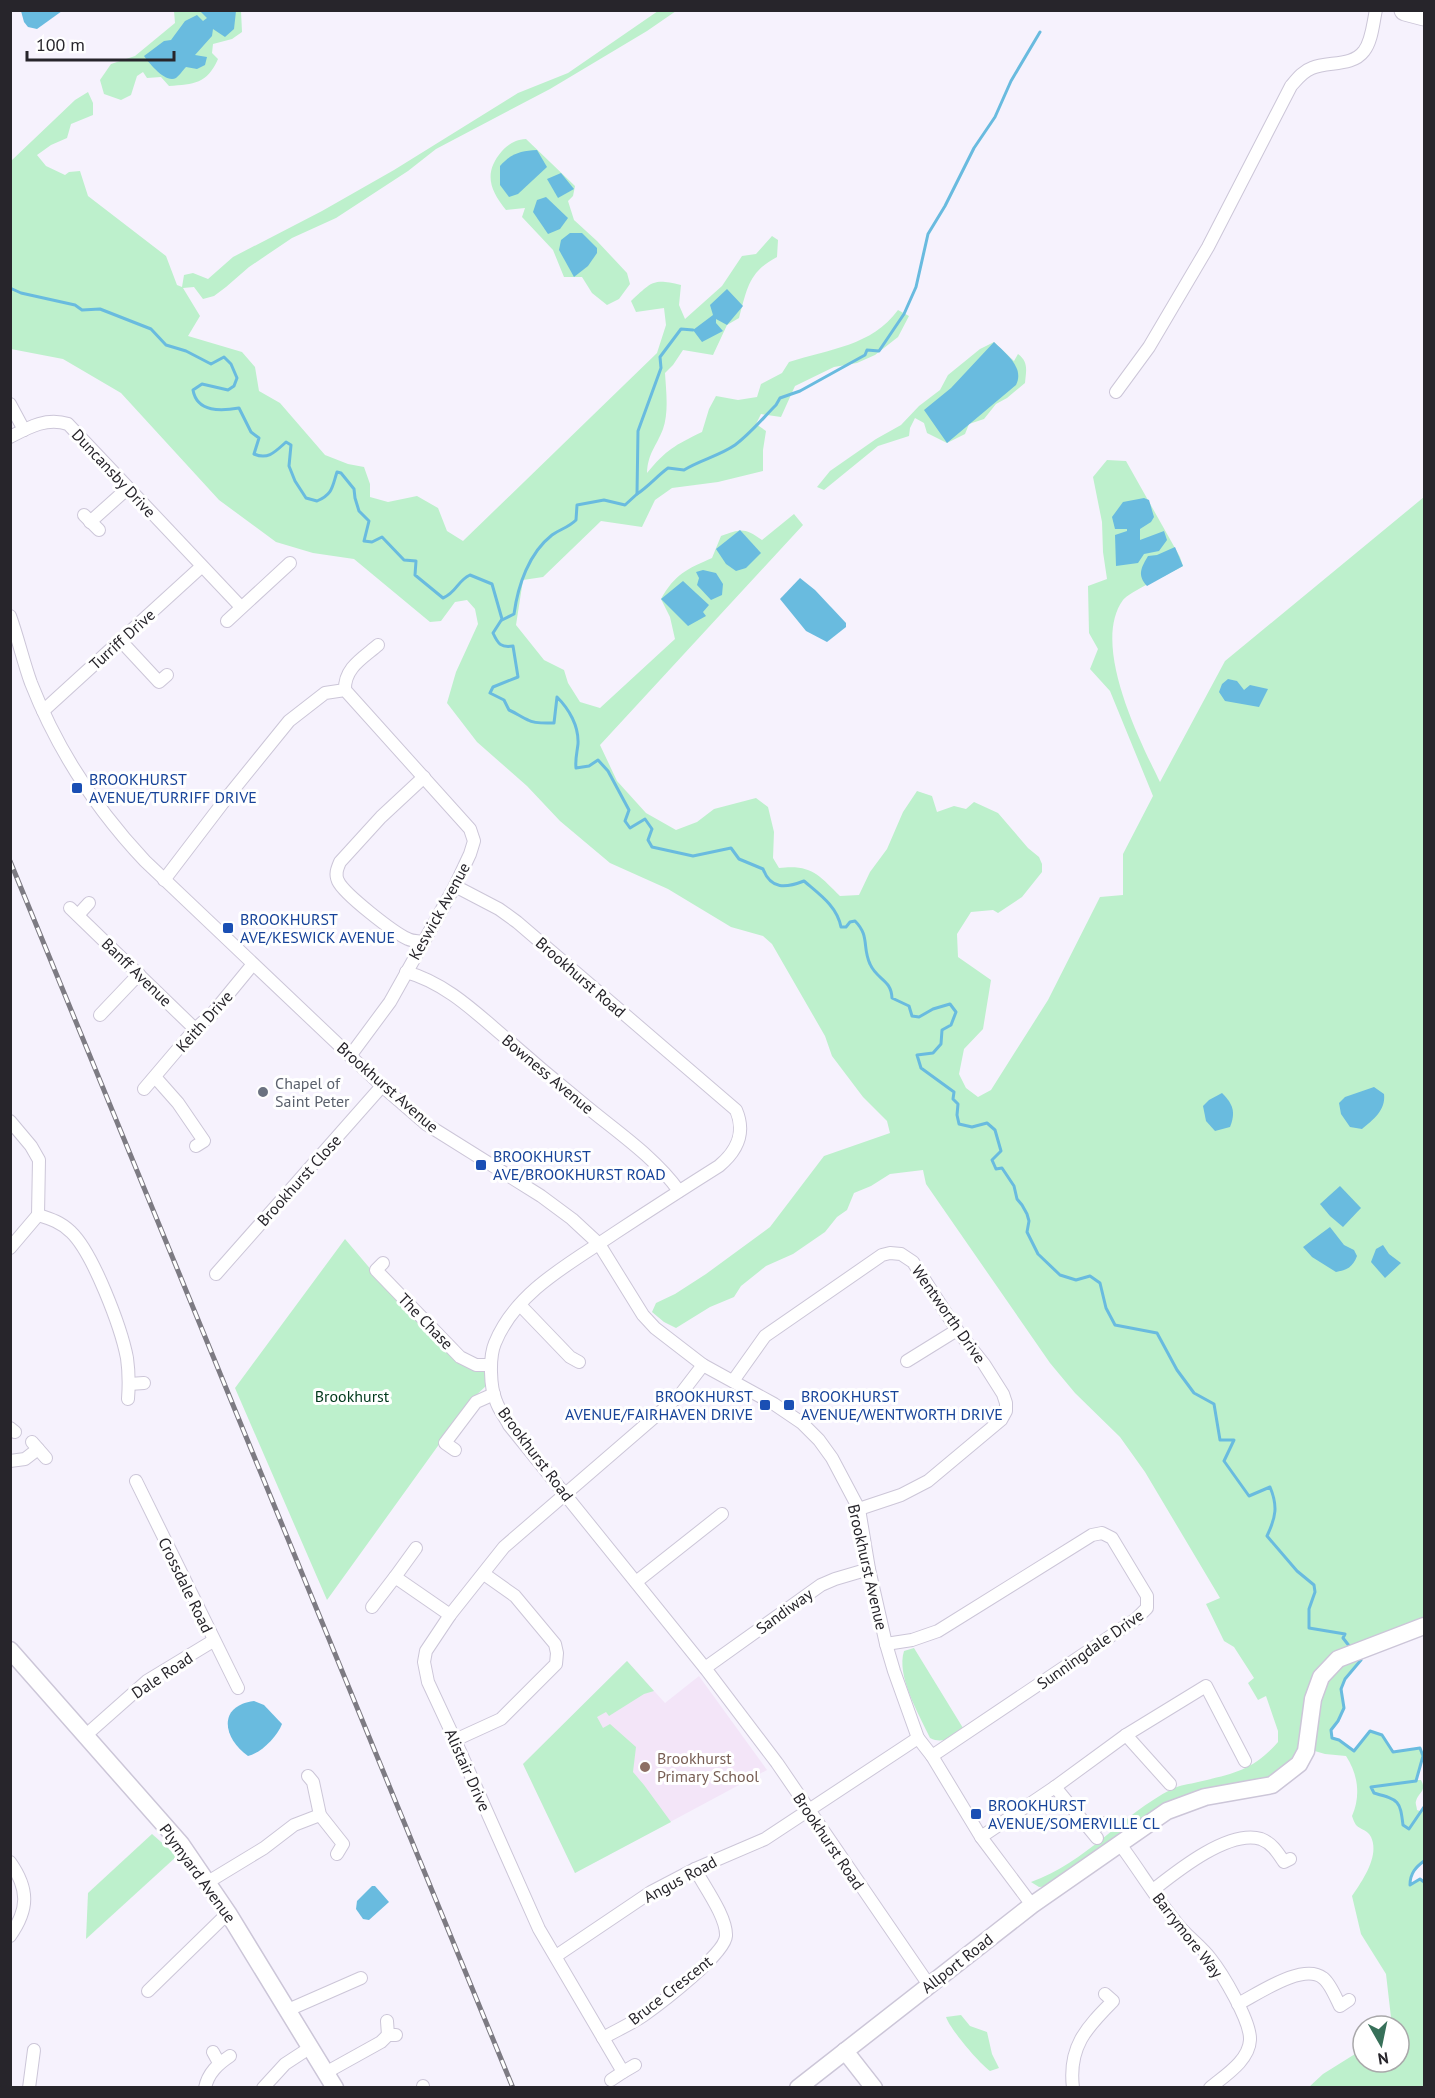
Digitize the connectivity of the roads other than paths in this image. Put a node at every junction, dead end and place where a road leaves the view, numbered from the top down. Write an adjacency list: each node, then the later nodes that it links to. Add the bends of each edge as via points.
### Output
1 (1376, 10): 4 (street, via 1364,51 1356,58 1310,68 1291,86 1208,247 1149,347)
2 (1405, 10): 3 (highway)
3 (1425, 15)
4 (1116, 392)
5 (10, 404): 6 (street)
6 (24, 430): 7 (street, Duncansby Drive); 8 (street, Duncansby Drive, via 49,421 68,424)
7 (10, 437)
8 (128, 488): 9 (street); 11 (street, Duncansby Drive)
9 (91, 522)
10 (290, 563): 12 (street)
11 (201, 567): 12 (street, Duncansby Drive); 15 (street, Turriff Drive)
12 (241, 607): 14 (street)
13 (10, 616): 19 (street, Brookhurst Avenue)
14 (227, 621)
15 (120, 640): 17 (street); 19 (street, Turriff Drive)
16 (378, 645): 18 (street, via 352,667 344,679)
17 (159, 682)
18 (345, 690): 20 (street, Keswick Avenue); 21 (street, via 325,693 289,721)
19 (43, 711): 21 (street, Brookhurst Avenue, via 65,755 104,814)
20 (424, 777): 22 (street, Keswick Avenue, via 470,829 474,841); 24 (street, via 381,817 340,862 337,871 342,889 407,939)
21 (164, 880): 25 (street, Brookhurst Avenue)
22 (454, 886): 24 (street, Keswick Avenue); 36 (street, Brookhurst Road, via 517,922 736,1110 740,1135 732,1155)
23 (89, 903): 27 (street, Banff Avenue, via 74,911)
24 (422, 942): 26 (street, Keswick Avenue)
25 (253, 964): 29 (street, Keith Drive); 30 (street, Brookhurst Avenue)
26 (406, 972): 30 (street, Keswick Avenue, via 390,1002); 36 (street, Bowness Avenue, via 423,976 465,1003 647,1156)
27 (139, 974): 28 (street); 29 (street, Banff Avenue)
28 (100, 1015)
29 (195, 1029): 31 (street, Keith Drive)
30 (350, 1056): 32 (street, Brookhurst Avenue)
31 (154, 1077): 33 (street, Keith Drive); 35 (street, via 204,1140)
32 (382, 1086): 38 (street, Brookhurst Avenue, via 426,1124 541,1196); 41 (street, Brookhurst Close)
33 (144, 1089)
34 (10, 1121): 37 (street, via 39,1160)
35 (196, 1146)
36 (679, 1191): 38 (street, Brookhurst Road)
37 (38, 1215): 39 (street); 50 (street, via 58,1221 73,1233 90,1258 123,1343)
38 (599, 1244): 42 (street, Brookhurst Road, via 561,1269); 47 (street, Brookhurst Avenue, via 643,1315)
39 (10, 1248)
40 (383, 1263): 46 (street, The Chase, via 375,1270 460,1357 476,1365)
41 (216, 1274)
42 (520, 1305): 45 (street); 46 (street, Brookhurst Road, via 504,1323)
43 (957, 1330): 44 (street); 48 (street, Wentworth Drive, via 913,1262 890,1252 765,1336); 58 (street, Wentworth Drive, via 1003,1394 1006,1411 1001,1420 928,1481 901,1496)
44 (907, 1361)
45 (572, 1362)
46 (490, 1365): 51 (street, Brookhurst Road)
47 (703, 1365): 48 (street, Brookhurst Avenue); 57 (street, Alistair Drive, via 680,1395)
48 (733, 1382): 58 (street, Brookhurst Avenue, via 774,1404 819,1440)
49 (144, 1383): 50 (street)
50 (129, 1384): 52 (street)
51 (494, 1394): 54 (street, via 476,1402 445,1443); 57 (street, Brookhurst Road, via 509,1425)
52 (128, 1400)
53 (39, 1450): 55 (street, via 25,1459)
54 (455, 1450)
55 (10, 1461)
56 (136, 1481): 68 (street, Crossdale Road)
57 (566, 1495): 62 (street, Alistair Drive, via 504,1547); 64 (street, Brookhurst Road)
58 (859, 1509): 61 (street, Brookhurst Avenue)
59 (722, 1514): 64 (street)
60 (416, 1548): 63 (street)
61 (869, 1569): 69 (street, Brookhurst Avenue); 71 (street, Sandiway, via 821,1585)
62 (484, 1574): 66 (street, Alistair Drive); 76 (street, via 514,1596 555,1644 556,1664 501,1719)
63 (395, 1576): 65 (street); 66 (street)
64 (636, 1582): 71 (street, Brookhurst Road)
65 (372, 1607)
66 (450, 1615): 76 (street, Alistair Drive, via 426,1651 424,1662 428,1682)
67 (1425, 1626): 86 (street, Allport Road, via 1338,1659 1321,1677 1306,1750 1299,1764 1272,1785 1205,1797 1167,1810)
68 (213, 1641): 72 (street, Crossdale Road); 73 (street, Dale Road, via 147,1681)
69 (886, 1644): 75 (street, Brookhurst Avenue); 78 (street, Sunningdale Drive, via 938,1631 1092,1534 1112,1538 1147,1596 1148,1608 1136,1619)
70 (10, 1650): 73 (street, Plymyard Avenue)
71 (705, 1668): 82 (street, Brookhurst Road)
72 (238, 1688)
73 (86, 1735): 91 (street, Plymyard Avenue, via 181,1844)
74 (1126, 1736): 77 (street, via 1206,1686); 80 (street); 81 (street)
75 (918, 1738): 78 (street, Brookhurst Avenue); 82 (street, Angus Road)
76 (455, 1740): 96 (street, Alistair Drive, via 539,1929)
77 (1238, 1755)
78 (932, 1756): 85 (street, Brookhurst Avenue)
79 (314, 1779): 83 (street)
80 (1170, 1784)
81 (1055, 1787): 84 (street, via 1094,1834); 85 (street)
82 (807, 1809): 90 (street, Angus Road, via 765,1839); 98 (street, Brookhurst Road)
83 (320, 1815): 87 (street); 91 (street, via 294,1825)
84 (1102, 1822)
85 (981, 1837): 93 (street, Brookhurst Avenue)
86 (1119, 1843): 92 (street, Barrymore Way); 93 (street, Allport Road)
87 (345, 1846)
88 (1290, 1858): 92 (street, via 1284,1862 1271,1844 1261,1839 1236,1840 1196,1857)
89 (10, 1862): 95 (street, via 21,1880 25,1905)
90 (695, 1869): 96 (street, Angus Road, via 651,1893); 105 (street, Bruce Crescent, via 724,1923 725,1943 683,1984 642,2016)
91 (208, 1882): 94 (street, Plymyard Avenue)
92 (1153, 1890): 101 (street, Barrymore Way, via 1175,1922 1210,1958)
93 (1032, 1905): 98 (street, Allport Road)
94 (228, 1912): 99 (street); 103 (street, Plymyard Avenue)
95 (10, 1936)
96 (556, 1956): 105 (street, Alistair Drive)
97 (361, 1978): 103 (street)
98 (929, 1985): 108 (street, Allport Road)
99 (148, 1991)
100 (1113, 2001): 120 (street, via 1080,2040 1072,2058)
101 (1238, 2004): 102 (street, via 1309,1972 1324,1978); 121 (street, Barrymore Way, via 1249,2028 1250,2041 1245,2055)
102 (1341, 2005)
103 (288, 2010): 106 (street, Plymyard Avenue)
104 (387, 2021): 111 (street, via 392,2035)
105 (603, 2038): 112 (street, Alistair Drive)
106 (311, 2047): 111 (street, Plymyard Avenue); 116 (street, via 285,2064)
107 (34, 2050): 114 (street)
108 (845, 2051): 118 (street, Allport Road); 119 (street)
109 (221, 2057): 115 (street)
110 (635, 2065): 112 (street)
111 (327, 2072): 117 (street, Plymyard Avenue)
112 (623, 2072): 113 (street)
113 (610, 2080)
114 (29, 2088)
115 (205, 2088)
116 (263, 2088)
117 (335, 2088)
118 (798, 2088)
119 (874, 2088)
120 (1073, 2088)
121 (1210, 2088)

